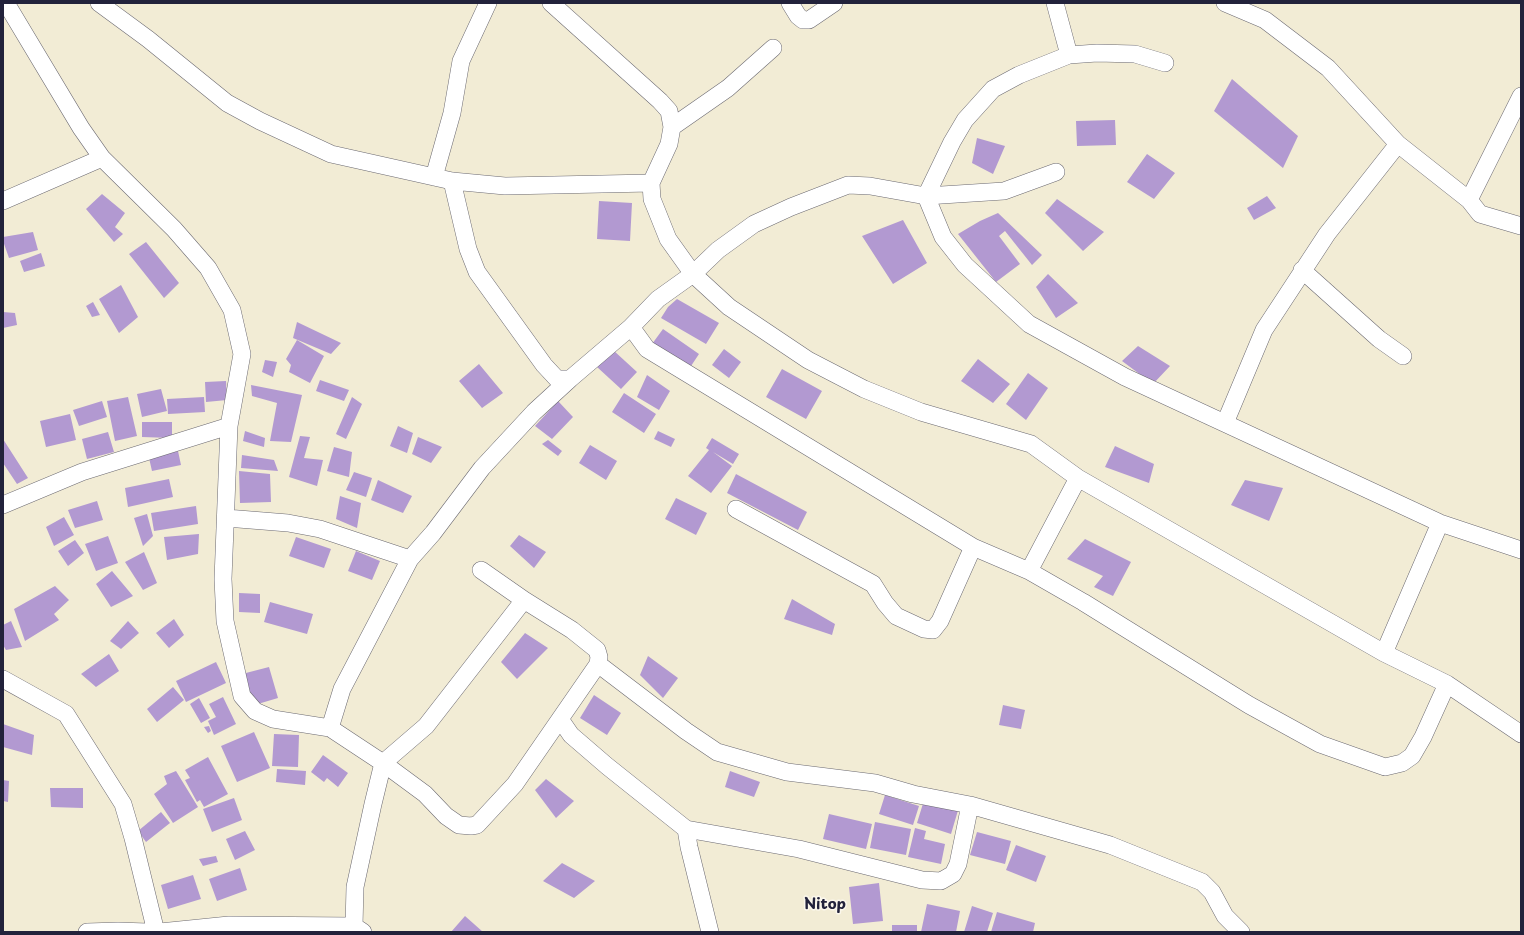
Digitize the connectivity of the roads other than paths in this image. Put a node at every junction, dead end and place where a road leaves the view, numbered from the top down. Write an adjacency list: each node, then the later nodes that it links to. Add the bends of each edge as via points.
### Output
1 (6, 3): 15 (street, via 81,128)
2 (99, 3): 17 (street, via 227,103 260,121 331,154)
3 (488, 3): 17 (street, via 461,61 452,113)
4 (551, 3): 13 (street, via 660,101 669,111)
5 (790, 3): 6 (street, via 803,20 809,20)
6 (834, 3)
7 (1055, 3): 10 (street)
8 (1225, 3): 14 (street, via 1265,20 1328,68)
9 (773, 48): 13 (street, via 728,88)
10 (1069, 55): 11 (street, via 1135,54); 20 (street, via 1019,75 993,89 958,131)
11 (1165, 63)
12 (1521, 96): 21 (street)
13 (672, 126): 19 (street, via 669,144)
14 (1398, 144): 21 (street); 24 (street)
15 (102, 158): 22 (street); 30 (street, via 174,229 208,268 232,310 242,354)
16 (1056, 172): 20 (street, via 1004,191)
17 (434, 177): 18 (street)
18 (452, 181): 19 (street, via 505,186); 28 (street, via 468,249 477,272 544,365 557,378)
19 (651, 183): 25 (street, via 652,199 668,239)
20 (926, 196): 25 (street, via 870,186 848,185 754,224 718,250); 29 (street, via 942,237 965,265 1029,324 1125,377)
21 (1469, 200): 23 (street, via 1480,214)
22 (3, 202)
23 (1521, 226)
24 (1302, 270): 27 (street); 29 (street, via 1264,330)
25 (693, 274): 26 (street, via 658,300); 31 (street, via 730,307 808,360 864,389 921,412 1031,444)
26 (631, 327): 28 (street); 36 (street, via 647,349)
27 (1403, 356)
28 (570, 379): 38 (street, via 534,412 482,468)
29 (1225, 423): 35 (street)
30 (229, 426): 32 (street, via 82,472); 34 (street)
31 (1078, 478): 40 (street); 42 (street)
32 (3, 505)
33 (736, 509): 36 (street, via 873,584 896,616 924,629 933,630 940,621)
34 (226, 518): 38 (street, via 288,523 320,529); 47 (street, via 223,579 225,621 242,696 255,711 273,719)
35 (1440, 523): 37 (street); 42 (street)
36 (973, 547): 40 (street)
37 (1521, 550)
38 (410, 559): 47 (street, via 342,689)
39 (482, 570): 41 (street)
40 (1029, 572): 45 (street, via 1083,602 1249,705 1320,744 1385,767 1402,763 1412,756)
41 (524, 600): 43 (street, via 572,630 597,650); 49 (street, via 426,726)
42 (1384, 653): 45 (street)
43 (598, 664): 46 (street); 50 (street, via 717,752 787,772 875,783 913,794)
44 (3, 679): 55 (street, via 66,714 123,804)
45 (1447, 684): 48 (street)
46 (560, 719): 49 (street, via 515,784 477,825 459,825 446,816 425,794); 51 (street, via 571,735)
47 (330, 728): 49 (street)
48 (1521, 734)
49 (383, 763): 52 (street, via 355,887)
50 (970, 804): 51 (street, via 958,864 953,874 941,881 922,880 799,849); 58 (street, via 1110,845 1202,882)
51 (686, 829): 57 (street)
52 (356, 930): 56 (street, via 229,925)
53 (87, 932): 54 (street)
54 (146, 932)
55 (156, 932)
56 (160, 932)
57 (710, 932)
58 (1241, 932)

